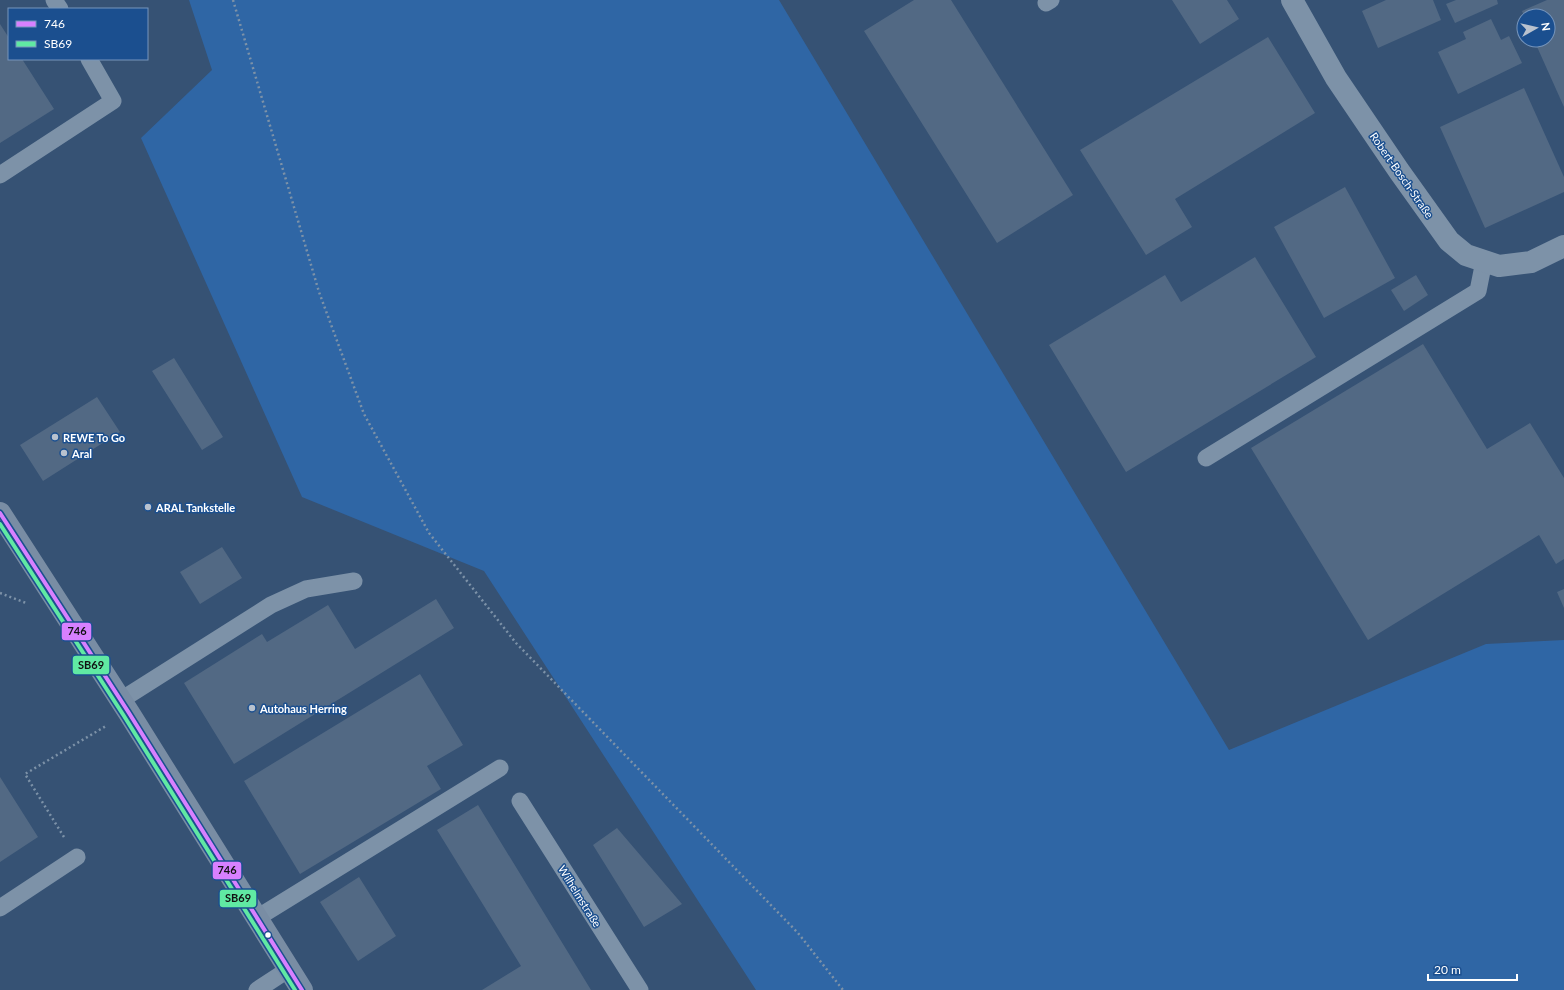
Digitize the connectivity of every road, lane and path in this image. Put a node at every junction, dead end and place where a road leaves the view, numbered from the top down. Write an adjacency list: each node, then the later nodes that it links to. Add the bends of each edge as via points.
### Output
1 (233, 0): 20 (path, via 322,300 364,414 429,533 516,643 798,933)
2 (1292, 0): 6 (street, Robert-Bosch-Straße, via 1336,78 1398,171 1449,241 1466,255)
3 (90, 60): 4 (lane, via 113,101)
4 (0, 175)
5 (1564, 246): 6 (street, Robert-Bosch-Straße, via 1531,262 1499,266)
6 (1484, 261): 7 (lane, via 1478,291)
7 (1206, 458)
8 (0, 512): 10 (main road)
9 (354, 581): 10 (lane, via 306,589 271,605)
10 (125, 707): 13 (path, via 24,774); 15 (main road)
11 (500, 768): 15 (lane)
12 (520, 801): 19 (lane, Wilhelmstraße)
13 (77, 857): 14 (lane)
14 (0, 908)
15 (257, 918): 16 (main road)
16 (289, 969): 17 (lane); 18 (main road)
17 (257, 990)
18 (302, 990)
19 (640, 990)
20 (843, 990)

